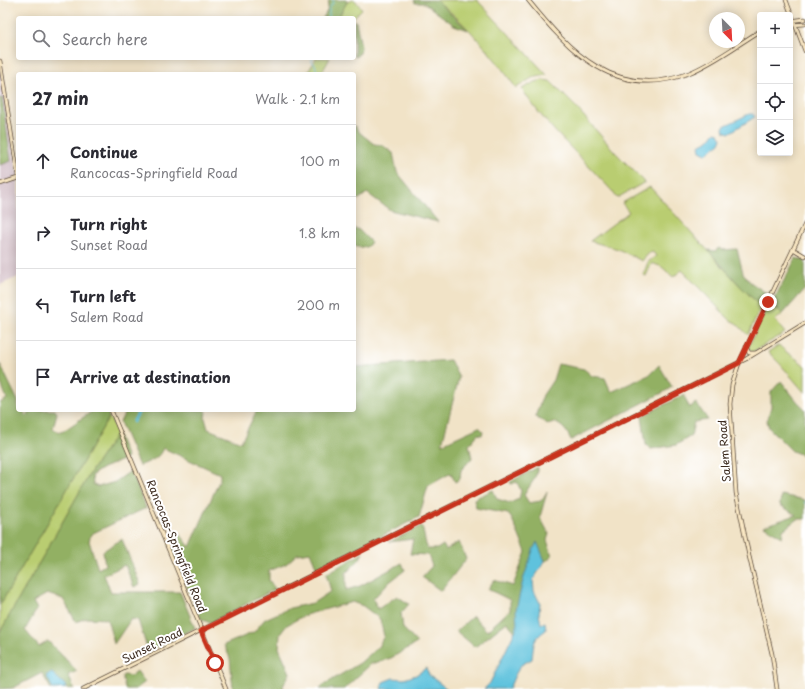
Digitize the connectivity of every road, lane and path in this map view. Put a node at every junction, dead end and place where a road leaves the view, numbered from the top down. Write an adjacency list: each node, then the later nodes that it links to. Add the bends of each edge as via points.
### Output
1 (528, 0): 9 (street, via 569,46 587,61 613,76 636,80 677,77 722,55)
2 (786, 0): 3 (street)
3 (789, 12)
4 (805, 19): 5 (street)
5 (793, 21)
6 (793, 22): 8 (street)
7 (805, 24): 8 (street)
8 (795, 25): 10 (street)
9 (757, 33)
10 (805, 51)
11 (0, 61): 12 (street)
12 (16, 164)
13 (16, 178): 14 (street)
14 (0, 184)
15 (805, 224): 16 (street, Salem Road)
16 (794, 249): 17 (street); 19 (street, Salem Road)
17 (805, 256)
18 (805, 323): 20 (street, Sunset Road)
19 (746, 346): 20 (street, via 749,353); 21 (street, Salem Road)
20 (756, 353): 21 (street, Sunset Road)
21 (739, 363): 23 (street, Sunset Road); 26 (street, Salem Road, via 732,385 730,404 736,488)
22 (112, 412): 23 (street, Rancocas-Springfield Road)
23 (201, 631): 24 (street, Sunset Road); 25 (street, Rancocas-Springfield Road)
24 (83, 689)
25 (226, 689)
26 (777, 689)

